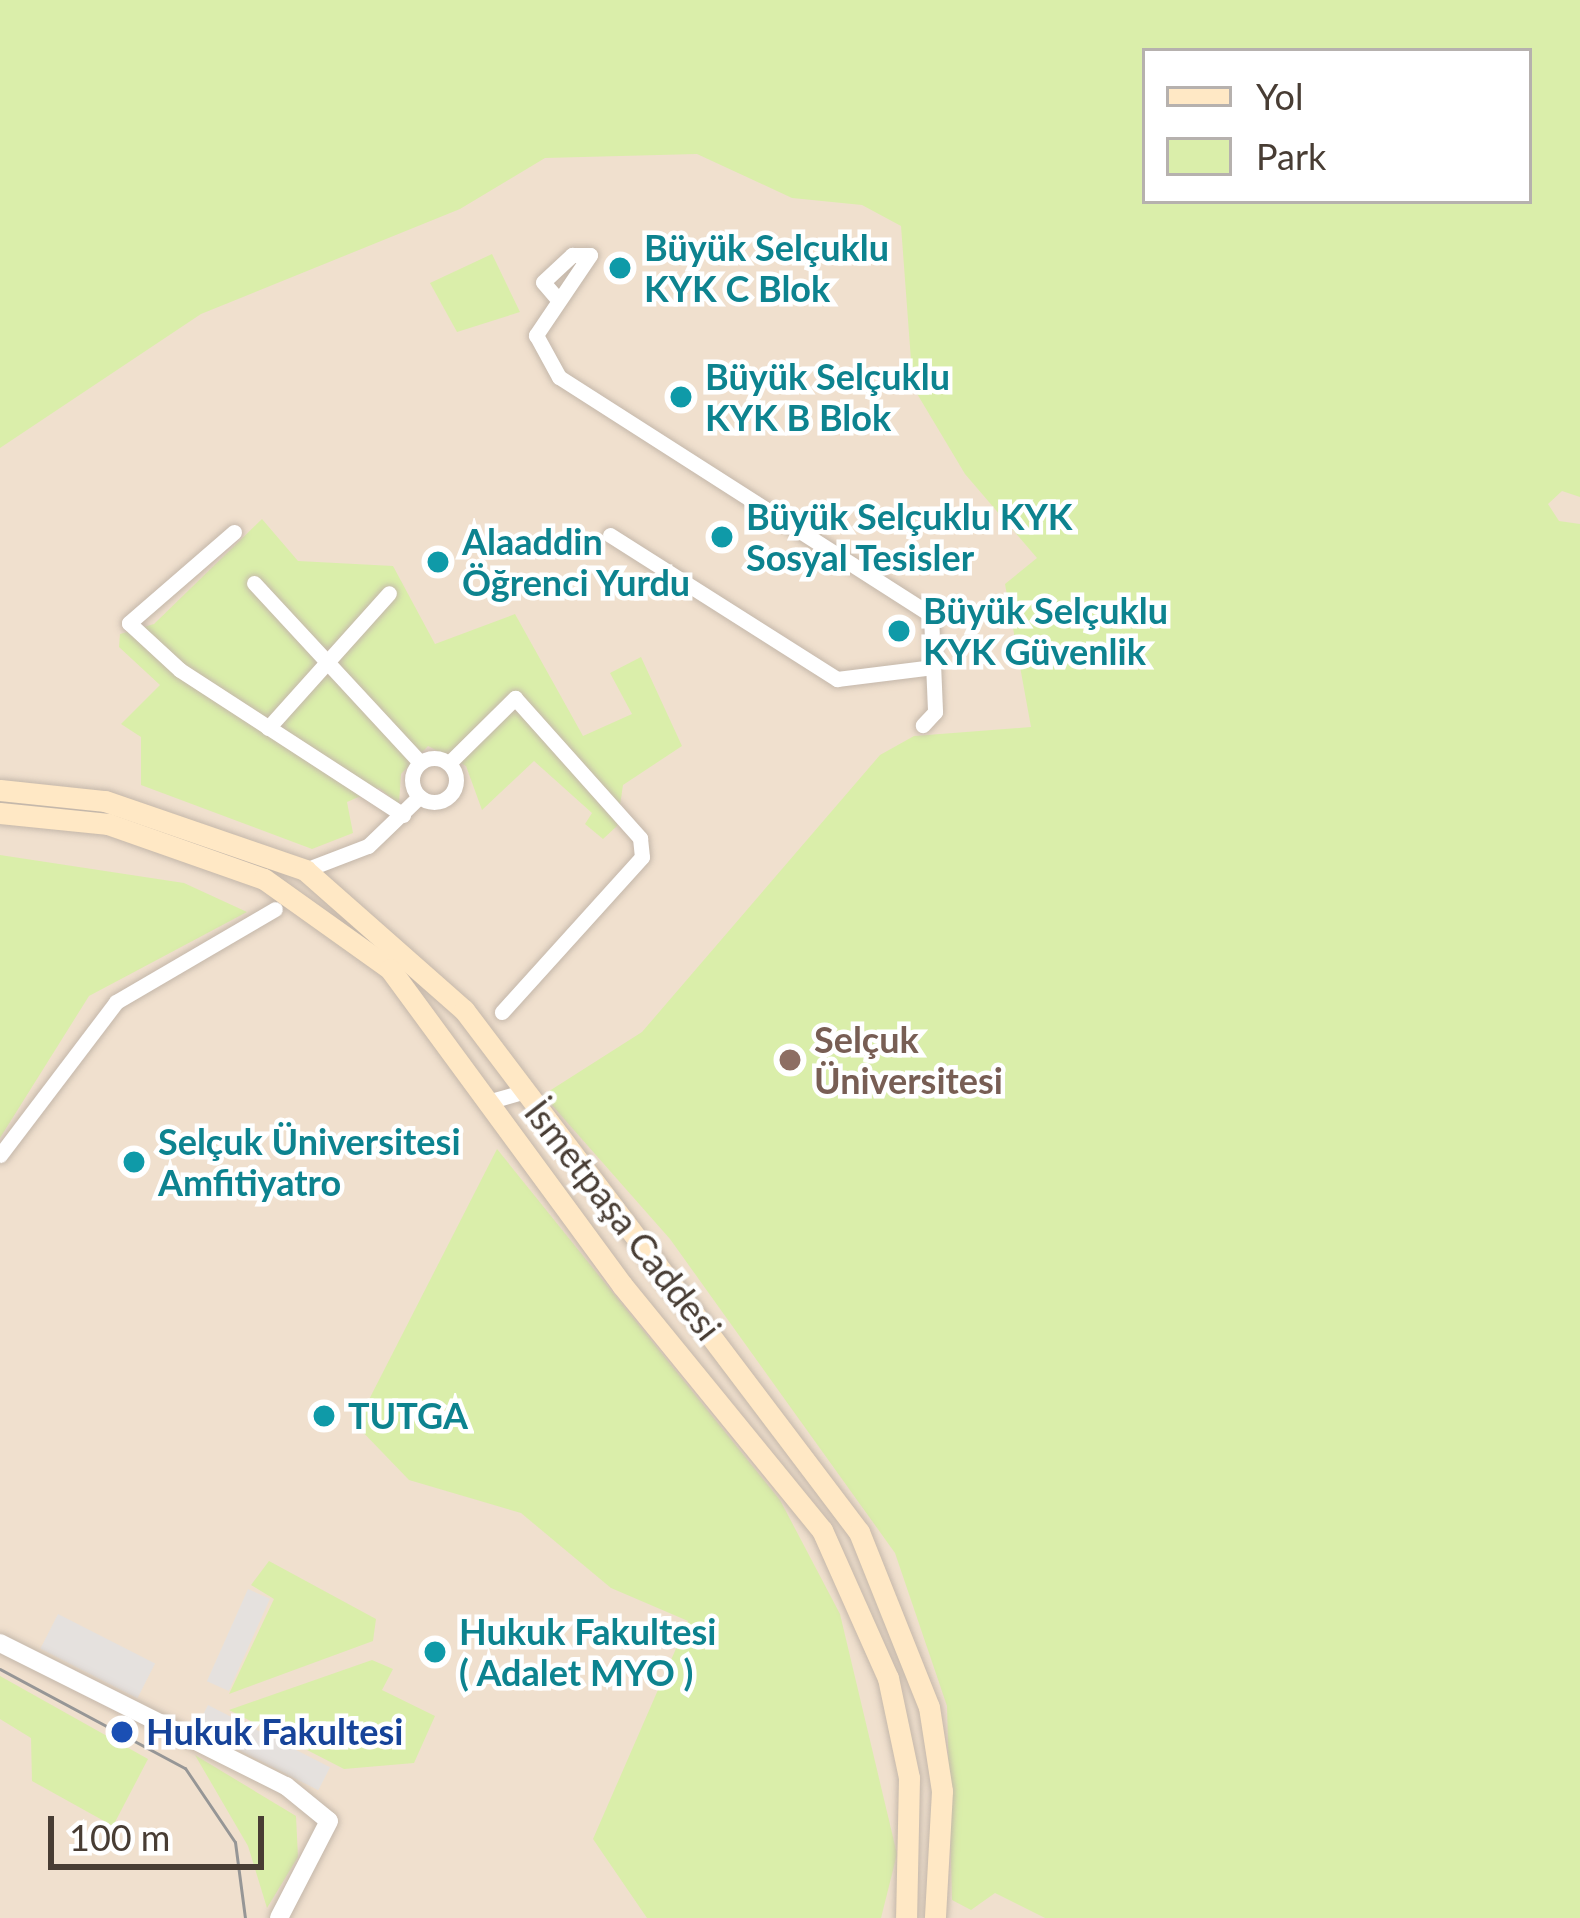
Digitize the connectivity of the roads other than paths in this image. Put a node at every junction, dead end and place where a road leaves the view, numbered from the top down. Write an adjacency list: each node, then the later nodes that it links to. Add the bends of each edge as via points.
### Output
1 (555, 296): 7 (street, via 536,335 542,363 931,615)
2 (234, 532): 9 (street, via 129,623)
3 (610, 535): 7 (street, via 837,679)
4 (254, 584): 6 (street)
5 (389, 593): 6 (street)
6 (332, 661): 9 (street); 10 (street)
7 (933, 667): 8 (street, via 935,712)
8 (922, 725)
9 (268, 728): 15 (street)
10 (420, 762): 11 (street); 13 (street)
11 (449, 764): 13 (street, via 450,796); 18 (street, via 515,698 640,838 642,857)
12 (0, 790): 16 (main road, İsmetpaşa Caddesi, via 106,801)
13 (419, 797): 15 (street)
14 (0, 813): 20 (main road, via 108,824 264,879 390,969)
15 (403, 815): 16 (street, via 368,846)
16 (305, 870): 19 (main road, İsmetpaşa Caddesi, via 464,1010)
17 (275, 909): 21 (street, via 116,1002)
18 (502, 1012)
19 (522, 1092): 20 (street); 22 (main road, İsmetpaşa Caddesi)
20 (491, 1101): 24 (main road)
21 (0, 1155)
22 (652, 1249): 23 (main road, İsmetpaşa Caddesi); 24 (main road, via 628,1252)
23 (667, 1269): 25 (main road, via 657,1292); 29 (main road, İsmetpaşa Caddesi, via 859,1532 899,1615 942,1791)
24 (615, 1275): 25 (main road)
25 (631, 1295): 28 (main road, via 754,1435 858,1600 909,1778)
26 (0, 1643): 27 (street, via 286,1786 329,1820)
27 (279, 1918)
28 (906, 1918)
29 (935, 1918)

